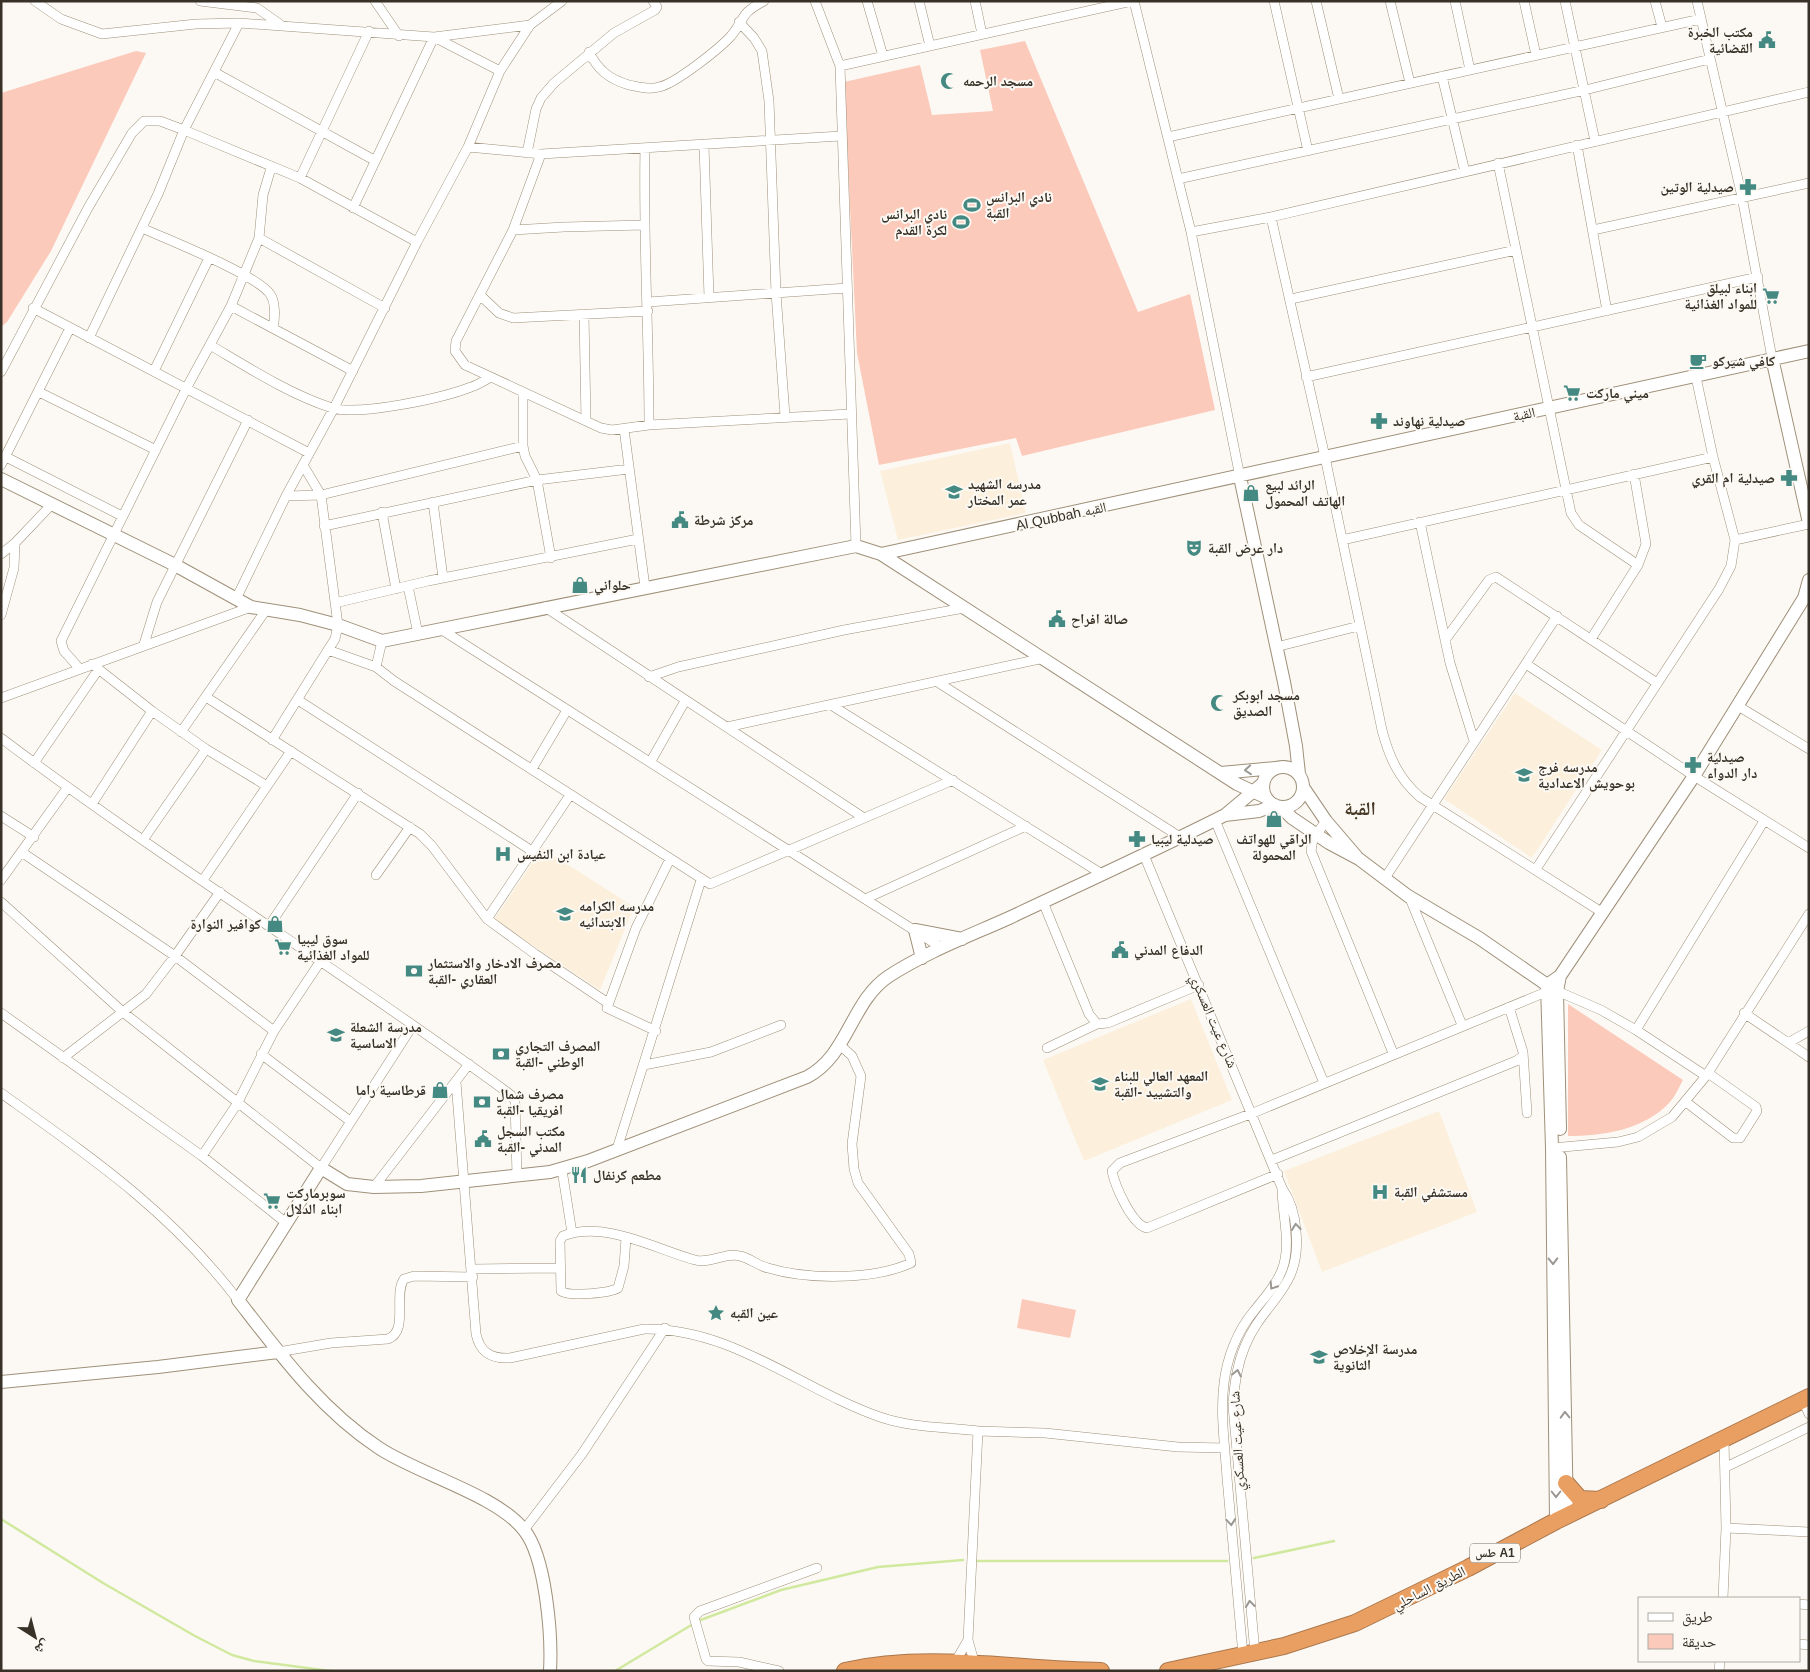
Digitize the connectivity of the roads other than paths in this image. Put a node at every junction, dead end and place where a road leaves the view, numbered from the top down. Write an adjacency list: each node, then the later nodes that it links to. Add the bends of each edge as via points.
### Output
1 (35, 1): 22 (street, via 60,19 102,34)
2 (200, 1): 23 (street, via 257,8)
3 (375, 1): 28 (street)
4 (562, 1): 24 (street)
5 (653, 1): 32 (street, via 657,7 655,10 614,33)
6 (764, 1): 21 (street, via 750,8)
7 (815, 1): 36 (street)
8 (867, 1): 34 (street)
9 (919, 1): 30 (street)
10 (975, 1): 27 (street)
11 (1133, 1): 27 (street); 51 (street)
12 (1274, 1): 45 (street)
13 (1316, 1): 44 (street)
14 (1390, 1): 41 (street)
15 (1455, 1): 37 (street)
16 (1524, 1): 33 (street)
17 (1655, 1): 25 (street)
18 (1697, 1): 20 (street)
19 (1568, 2): 31 (street)
20 (1701, 19): 25 (street); 35 (street)
21 (739, 22): 32 (street, via 723,44 684,74 659,88 642,88 606,76 594,64); 52 (street, via 762,51)
22 (239, 23): 23 (street); 39 (street)
23 (281, 25): 26 (street)
24 (530, 25): 29 (street); 38 (street)
25 (1662, 27): 31 (street)
26 (369, 32): 28 (street); 49 (street)
27 (982, 34): 30 (street)
28 (399, 36): 29 (street)
29 (434, 37): 38 (street); 61 (street)
30 (930, 46): 34 (street)
31 (1576, 46): 33 (street); 42 (street)
32 (589, 52): 59 (street, via 541,98 531,126)
33 (1536, 55): 37 (street)
34 (883, 56): 36 (street)
35 (1710, 59): 42 (street); 46 (street)
36 (840, 66): 50 (street)
37 (1470, 70): 40 (street)
38 (500, 71): 56 (street)
39 (214, 72): 48 (street); 49 (street)
40 (1442, 76): 41 (street); 47 (street)
41 (1410, 83): 44 (street)
42 (1585, 90): 47 (street); 53 (street)
43 (1809, 92): 46 (street)
44 (1339, 99): 45 (street)
45 (1299, 108): 51 (street); 58 (street)
46 (1721, 112): 53 (street); 68 (street)
47 (1452, 120): 58 (street); 64 (street)
48 (184, 130): 63 (street); 72 (street); 89 (street, via 160,121 144,121 132,133)
49 (323, 131): 61 (street); 65 (street)
50 (841, 136): 52 (street); 82 (street)
51 (1168, 137): 66 (street)
52 (772, 140): 54 (street); 83 (street)
53 (1595, 141): 55 (street)
54 (704, 145): 57 (street); 85 (street)
55 (1577, 145): 62 (street); 74 (street)
56 (468, 147): 59 (street); 77 (street)
57 (645, 148): 60 (street); 71 (street)
58 (1308, 151): 66 (street)
59 (528, 153): 60 (street)
60 (541, 154): 73 (street)
61 (374, 160): 69 (street)
62 (1498, 163): 64 (street); 78 (street)
63 (271, 168): 65 (street); 76 (street, via 263,195)
64 (1465, 172): 70 (street)
65 (300, 178): 69 (street)
66 (1178, 179): 75 (street)
67 (1809, 183): 68 (street)
68 (1742, 197): 74 (street); 81 (street)
69 (353, 208): 77 (street)
70 (1271, 217): 75 (street); 86 (street)
71 (644, 225): 73 (street); 88 (street)
72 (142, 228): 79 (street); 96 (street)
73 (513, 230): 84 (street)
74 (1593, 230): 91 (street)
75 (1191, 232): 126 (street)
76 (259, 238): 80 (street); 90 (street)
77 (417, 242): 90 (street)
78 (1516, 250): 86 (street); 93 (street)
79 (209, 258): 80 (street); 100 (street)
80 (244, 276): 87 (street); 95 (street, via 269,292 274,306)
81 (1758, 277): 91 (street); 99 (street)
82 (847, 288): 83 (street); 111 (street)
83 (776, 293): 85 (street); 112 (street)
84 (481, 296): 92 (street, via 499,313 513,318); 103 (street, via 456,341 455,351 465,365)
85 (709, 297): 88 (street)
86 (1291, 299): 104 (street)
87 (231, 306): 95 (street); 97 (street)
88 (648, 306): 92 (street); 115 (street)
89 (33, 308): 94 (street); 102 (street)
90 (385, 308): 101 (street)
91 (1608, 311): 93 (street)
92 (584, 314): 114 (street)
93 (1531, 326): 104 (street); 110 (street)
94 (70, 328): 96 (street); 107 (street)
95 (272, 328): 101 (street)
96 (89, 338): 100 (street)
97 (210, 345): 106 (street); 109 (street, via 274,382)
98 (1809, 351): 99 (street, القبة)
99 (1772, 358): 105 (street, القبة); 137 (street)
100 (154, 370): 106 (street)
101 (353, 371): 109 (street)
102 (1, 372)
103 (491, 377): 108 (street); 109 (street, via 472,387 417,401 364,410)
104 (1306, 377): 120 (street)
105 (1696, 377): 110 (street, القبة); 121 (street)
106 (187, 387): 113 (street); 118 (street)
107 (39, 392): 118 (street); 122 (street)
108 (523, 392): 114 (street); 117 (street)
109 (334, 408): 119 (street)
110 (1548, 408): 120 (street, القبة); 129 (street)
111 (850, 414): 112 (street); 144 (street)
112 (785, 416): 115 (street)
113 (248, 420): 119 (street); 148 (street)
114 (586, 421): 116 (street, via 601,428)
115 (650, 425): 116 (street)
116 (624, 429): 124 (street)
117 (523, 446): 128 (street); 130 (street)
118 (156, 450): 135 (street)
119 (309, 453): 123 (street)
120 (1325, 457): 126 (street, القبة); 141 (street)
121 (1713, 457): 125 (street); 142 (street)
122 (3, 461): 135 (street)
123 (303, 465): 130 (street); 131 (street)
124 (629, 469): 128 (street); 140 (street)
125 (1634, 474): 129 (street); 149 (street, via 1646,535)
126 (1240, 477): 146 (street, Al Qubbah القبه); 172 (street)
127 (1, 479): 133 (street)
128 (537, 480): 132 (street); 147 (street)
129 (1566, 489): 136 (street); 149 (street, via 1571,513 1579,526)
130 (320, 494): 131 (street); 138 (street)
131 (286, 496): 155 (street)
132 (433, 502): 134 (street); 150 (street)
133 (52, 504): 139 (street); 143 (street)
134 (382, 512): 138 (street); 154 (street)
135 (122, 516): 139 (street)
136 (1420, 522): 141 (street); 169 (street)
137 (1809, 523): 142 (street)
138 (324, 526): 157 (street)
139 (113, 533): 148 (street); 178 (street, via 61,641 64,651)
140 (638, 539): 147 (street); 153 (street)
141 (1342, 540): 165 (street)
142 (1735, 540): 181 (street, via 1730,566 1719,588)
143 (15, 543): 145 (street); 162 (street, via 14,568)
144 (856, 546): 146 (street); 153 (street)
145 (1, 554)
146 (881, 554): 160 (street)
147 (551, 558): 150 (street)
148 (175, 564): 155 (street); 171 (street, via 157,602)
149 (1638, 565): 168 (street)
150 (443, 578): 152 (street)
151 (1809, 580): 156 (street)
152 (408, 586): 154 (street); 167 (street)
153 (645, 587): 159 (street)
154 (396, 589): 157 (street)
155 (236, 599): 158 (street)
156 (1806, 600): 187 (street)
157 (334, 603): 164 (street)
158 (251, 607): 161 (street); 171 (street)
159 (545, 607): 166 (street); 179 (street)
160 (964, 608): 174 (street); 179 (street, via 826,634 678,667)
161 (266, 610): 164 (street); 182 (street)
162 (1, 615)
163 (1557, 616): 168 (street); 169 (street, via 1499,578 1492,578); 175 (street)
164 (338, 625): 170 (street); 173 (street)
165 (1359, 626): 172 (street); 214 (street, via 1386,746 1409,788)
166 (442, 630): 167 (street); 188 (street)
167 (418, 634): 170 (street)
168 (1591, 639): 181 (street)
169 (1445, 640): 195 (street, via 1457,692)
170 (382, 641): 177 (street)
171 (144, 644): 176 (street)
172 (1276, 647): 206 (street)
173 (328, 650): 177 (street); 184 (street)
174 (1044, 658): 180 (street); 203 (street)
175 (1526, 664): 191 (street); 195 (street)
176 (95, 667): 178 (street); 189 (street); 200 (street)
177 (376, 667): 202 (street)
178 (79, 668): 183 (street)
179 (649, 677): 185 (street)
180 (939, 682): 186 (street); 224 (street)
181 (1657, 683): 191 (street)
182 (206, 697): 192 (street); 194 (street)
183 (1, 698)
184 (298, 700): 194 (street); 228 (street)
185 (685, 702): 190 (street); 199 (street)
186 (831, 705): 190 (street); 205 (street)
187 (1738, 706): 197 (street); 204 (street)
188 (567, 710): 199 (street); 202 (street)
189 (152, 711): 192 (street); 213 (street)
190 (727, 727): 217 (street)
191 (1626, 731): 204 (street); 233 (street)
192 (182, 732): 196 (street)
193 (1, 738): 200 (street)
194 (272, 740): 198 (street)
195 (1474, 741): 214 (street)
196 (206, 749): 207 (street); 225 (street)
197 (1809, 750)
198 (290, 751): 207 (street); 210 (street)
199 (651, 761): 227 (street)
200 (34, 763): 208 (street)
201 (1275, 768): 203 (street, one-way to 203); 206 (street, via 1288,767); 212 (street, via 1265,777)
202 (532, 769): 211 (street)
203 (1221, 773): 209 (street)
204 (1694, 776): 219 (street); 245 (street)
205 (953, 780): 217 (street); 220 (street)
206 (1301, 781): 212 (street, via 1299,799 1288,806); 218 (street)
207 (267, 786): 238 (street)
208 (68, 788): 213 (street); 223 (street)
209 (1252, 792): 212 (street); 216 (street)
210 (358, 793): 221 (street); 248 (street)
211 (570, 795): 228 (street); 231 (street)
212 (1271, 798): 216 (street, via 1259,811); 222 (street)
213 (92, 804): 225 (street)
214 (1432, 805): 233 (street); 236 (street)
215 (1, 816): 223 (street)
216 (1220, 817): 224 (street); 282 (street)
217 (864, 818): 227 (street)
218 (1326, 821): 222 (street); 232 (street)
219 (1764, 821): 226 (street); 267 (street)
220 (1026, 826): 234 (street); 242 (street)
221 (410, 827): 235 (street); 247 (street, via 432,846)
222 (1316, 834): 232 (street); 273 (street, via 1311,851)
223 (34, 837): 229 (street)
224 (1180, 837): 230 (street)
225 (143, 840): 238 (street)
226 (1809, 848)
227 (789, 850): 239 (street, via 720,882 710,884); 242 (street)
228 (532, 851): 247 (street)
229 (23, 853): 237 (street); 252 (street)
230 (1144, 854): 234 (street); 255 (street, شارع عيت العسكري)
231 (670, 859): 239 (street); 257 (street, via 636,928)
232 (1359, 859): 236 (street)
233 (1536, 869): 245 (street)
234 (1102, 874): 244 (street)
235 (376, 876)
236 (1385, 878): 241 (street)
237 (1, 880)
238 (203, 880): 240 (street)
239 (701, 880): 266 (street)
240 (220, 892): 248 (street); 252 (street)
241 (1408, 896): 256 (street, via 1479,938); 265 (street)
242 (865, 899): 249 (street)
243 (1, 902): 260 (street)
244 (1043, 902): 250 (street); 262 (street, via 1089,1014)
245 (1603, 914): 256 (street)
246 (1809, 914): 261 (street)
247 (487, 920): 257 (street)
248 (270, 926): 254 (street)
249 (915, 930): 250 (street); 251 (street); 253 (street)
250 (962, 939): 251 (street)
251 (942, 948): 253 (street)
252 (176, 956): 260 (street, via 146,994); 268 (street)
253 (922, 958): 271 (street, via 880,983 864,1002)
254 (320, 962): 263 (street); 268 (street)
255 (1200, 985): 262 (street, via 1108,1023); 286 (street, شارع عيت العسكري)
256 (1550, 989): 258 (street); 267 (street, via 1601,1010); 289 (street)
257 (608, 1003): 266 (street, via 607,1008)
258 (1509, 1007): 265 (street); 275 (street)
259 (1, 1013): 277 (street)
260 (124, 1013): 277 (street); 285 (street)
261 (1744, 1013): 270 (street); 280 (street)
262 (1097, 1024): 272 (street)
263 (413, 1025): 278 (street); 288 (street)
264 (781, 1025): 279 (street, via 711,1052)
265 (1462, 1025): 273 (street)
266 (656, 1030): 279 (street)
267 (1636, 1030): 280 (street)
268 (274, 1031): 274 (street)
269 (1809, 1031): 270 (street)
270 (1788, 1043): 276 (street)
271 (840, 1045): 290 (street, via 827,1064 807,1077); 302 (street, via 852,1056 861,1076 852,1144 858,1183 905,1249 911,1263 851,1276 791,1273 766,1268 737,1255 697,1260)
272 (1047, 1048)
273 (1394, 1053): 282 (street)
274 (261, 1054): 285 (street); 288 (street)
275 (1523, 1056): 287 (street); 292 (street)
276 (1809, 1057)
277 (63, 1058): 291 (street)
278 (469, 1064): 281 (street); 296 (street, via 514,1099)
279 (644, 1065): 290 (street)
280 (1707, 1074): 284 (street); 284 (street, via 1756,1107 1757,1111 1740,1138 1733,1138)
281 (456, 1082): 297 (street); 298 (street)
282 (1324, 1083): 286 (street)
283 (1, 1093): 305 (street, via 159,1212)
284 (1686, 1102): 289 (street, via 1672,1117 1638,1137)
285 (237, 1104): 291 (street); 293 (street)
286 (1253, 1113): 292 (street, شارع عيت العسكري); 295 (street, via 1116,1165 1112,1171 1117,1190 1140,1225 1147,1228)
287 (1526, 1113)
288 (350, 1121): 293 (street)
289 (1556, 1148): 317 (street, one-way to 289); 319 (street, one-way to 319)
290 (617, 1149): 294 (street)
291 (202, 1156): 300 (street)
292 (1272, 1160): 295 (street, شارع عيت العسكري)
293 (321, 1168): 298 (street, via 347,1184); 300 (street)
294 (562, 1170): 296 (street); 301 (street)
295 (1278, 1174): 299 (street, شارع عيت العسكري)
296 (517, 1176): 297 (street)
297 (465, 1182): 298 (street); 304 (street)
298 (374, 1187)
299 (1282, 1188): 310 (street, شارع عيت العسكري, one-way to 310, via 1286,1256 1274,1285 1252,1312 1234,1343); 311 (street, شارع عيت العسكري, one-way to 299, via 1245,1346 1261,1317 1284,1290 1297,1257 1296,1220 1290,1198)
300 (285, 1222): 305 (street)
301 (572, 1234): 302 (street, via 608,1233); 303 (street, via 561,1239)
302 (626, 1238): 303 (street, via 622,1283 615,1290 564,1293 560,1287)
303 (560, 1268): 304 (street)
304 (473, 1273): 306 (street, via 478,1341 487,1354 497,1358 510,1358 644,1329); 307 (street, via 404,1279 400,1290 398,1328 388,1339 331,1342)
305 (238, 1300): 307 (street)
306 (665, 1328): 313 (street, via 692,1333 736,1348 881,1417 929,1428); 321 (street, via 582,1454)
307 (278, 1352): 308 (street); 321 (street, via 332,1411 379,1448 480,1498)
308 (1, 1382)
309 (1807, 1404): 314 (highway, الطريق الساحلي / طس A1)
310 (1222, 1406): 311 (street); 315 (street, شارع عيت العسكري)
311 (1233, 1406): 326 (street, شارع عيت العسكري, one-way to 311)
312 (1809, 1427): 316 (street)
313 (978, 1431): 315 (street); 325 (street)
314 (1724, 1439): 316 (street); 318 (highway, الطريق الساحلي / طس A1)
315 (1225, 1448): 326 (street, شارع عيت العسكري, one-way to 326)
316 (1726, 1468): 320 (street)
317 (1566, 1483): 318 (highway, via 1580,1499); 319 (street)
318 (1601, 1500): 319 (highway, الطريق الساحلي / طس A1)
319 (1562, 1519): 326 (highway, الطريق الساحلي / طس A1, via 1356,1623)
320 (1726, 1528): 322 (street); 324 (street)
321 (524, 1530): 330 (street, via 535,1551 546,1595)
322 (1809, 1532)
323 (817, 1568): 331 (street, via 700,1611 694,1617 708,1661 739,1662)
324 (1722, 1597)
325 (968, 1640): 327 (street); 328 (street)
326 (1249, 1654): 334 (highway, الطريق الساحلي / طس A1)
327 (954, 1664): 328 (highway); 329 (highway)
328 (975, 1665): 333 (highway)
329 (916, 1667): 332 (highway, via 880,1665)
330 (550, 1671)
331 (779, 1671)
332 (845, 1671)
333 (1100, 1671)
334 (1168, 1671)

